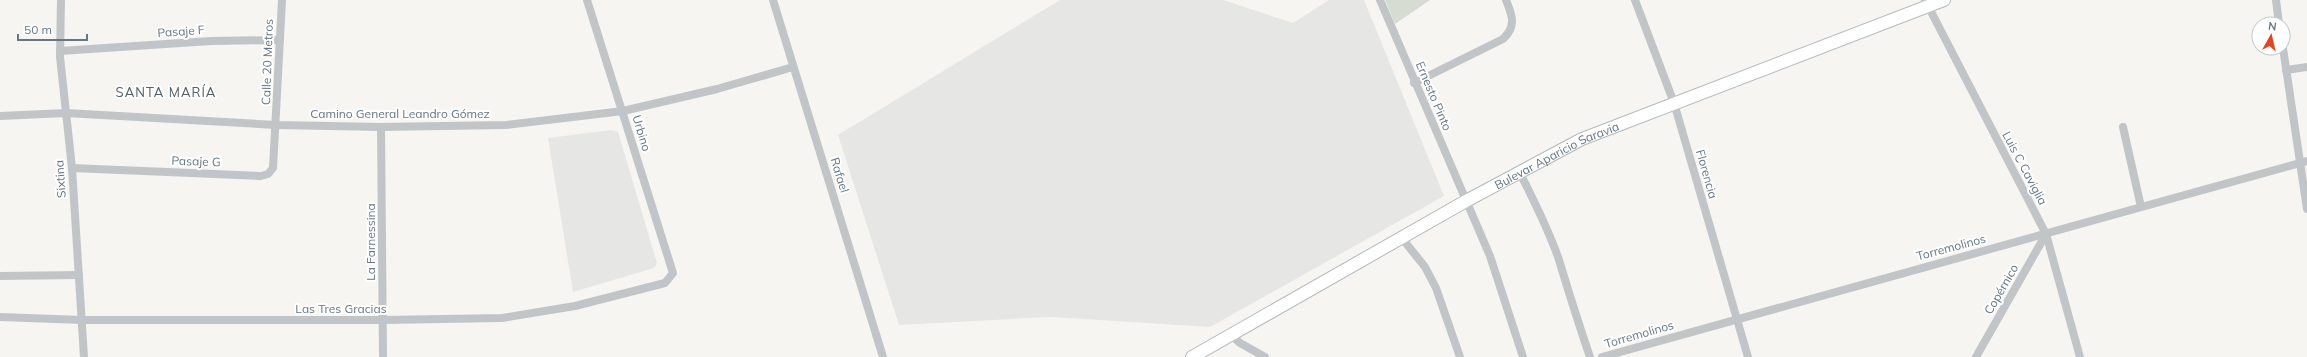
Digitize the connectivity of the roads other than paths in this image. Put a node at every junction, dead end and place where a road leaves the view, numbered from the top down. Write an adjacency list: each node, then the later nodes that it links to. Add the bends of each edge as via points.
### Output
1 (61, 0): 13 (street, Sixtina)
2 (282, 0): 12 (street, Calle 20 Metros)
3 (587, 0): 20 (street, Urbino)
4 (773, 0): 15 (street, Rafael)
5 (1380, 0): 18 (street, Ernesto Pinto)
6 (1506, 0): 18 (street, via 1513,22 1503,39)
7 (1635, 0): 19 (street, Florencia)
8 (1944, 0): 10 (street, Bulevar Aparicio Saravia)
9 (2276, 0): 11 (street)
10 (1926, 3): 19 (street, Bulevar Aparicio Saravia); 32 (street, Luis C Caviglia)
11 (2278, 16)
12 (280, 40): 13 (street, Pasaje F, via 211,41); 23 (street, Calle 20 Metros)
13 (60, 51): 21 (street, Sixtina)
14 (2284, 56): 17 (street)
15 (793, 67): 20 (street, Camino General Leandro Gómez); 44 (street, Rafael)
16 (2307, 67): 17 (street)
17 (2286, 70): 26 (street)
18 (1414, 83): 29 (street, Ernesto Pinto)
19 (1674, 103): 28 (street, Bulevar Aparicio Saravia, via 1582,139); 38 (street, Florencia)
20 (623, 112): 25 (street, Camino General Leandro Gómez, via 506,125); 34 (street, Urbino)
21 (66, 113): 22 (street, Camino General Leandro Gómez); 23 (street, Camino General Leandro Gómez); 27 (street, Sixtina)
22 (0, 116)
23 (276, 125): 25 (street, Camino General Leandro Gómez); 27 (street, Pasaje G, via 273,168 268,174 261,176)
24 (2122, 127): 30 (street)
25 (381, 128): 40 (street, La Farnessina)
26 (2304, 162): 30 (street, Torremolinos); 31 (street)
27 (72, 168): 35 (street, Sixtina)
28 (1520, 173): 29 (street, Bulevar Aparicio Saravia); 49 (street, via 1538,209 1558,260)
29 (1466, 201): 33 (street, Bulevar Aparicio Saravia); 48 (street, Ernesto Pinto, via 1490,256)
30 (2141, 207): 32 (street, Torremolinos)
31 (2307, 209)
32 (2046, 234): 38 (street, Torremolinos); 52 (street, Copérnico); 53 (street, Luis C Caviglia)
33 (1401, 237): 41 (street, Bulevar Aparicio Saravia); 47 (street, via 1425,267 1436,288)
34 (673, 273): 40 (street, Las Tres Gracias, via 665,283 546,311 502,318)
35 (79, 275): 36 (street); 39 (street, Sixtina)
36 (0, 276)
37 (0, 317): 39 (street, Las Tres Gracias)
38 (1737, 319): 50 (street, Torremolinos); 51 (street, Florencia)
39 (82, 320): 40 (street, Las Tres Gracias); 42 (street, Sixtina)
40 (382, 320): 43 (street, La Farnessina)
41 (1231, 335): 45 (street, Bulevar Aparicio Saravia); 46 (street)
42 (84, 357)
43 (383, 357)
44 (882, 357)
45 (1192, 357)
46 (1265, 357)
47 (1460, 357)
48 (1523, 357)
49 (1590, 357)
50 (1602, 357)
51 (1748, 357)
52 (1976, 357)
53 (2080, 357)

